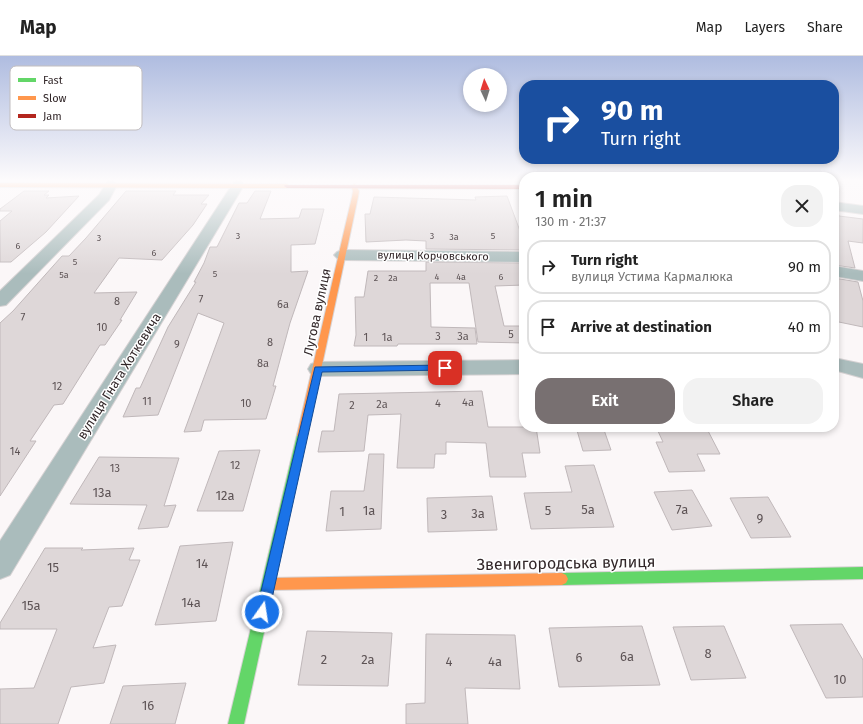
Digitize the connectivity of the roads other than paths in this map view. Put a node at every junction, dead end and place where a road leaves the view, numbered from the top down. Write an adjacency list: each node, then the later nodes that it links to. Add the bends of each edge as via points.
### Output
1 (90, 212): 8 (street)
2 (221, 212): 13 (street, вулиця Гната Хоткевича)
3 (352, 212): 4 (street, Лугова вулиця)
4 (342, 255): 5 (street, вулиця Корчовського); 11 (street, Лугова вулиця)
5 (519, 257)
6 (839, 272): 7 (street)
7 (863, 276)
8 (0, 301)
9 (839, 365): 12 (street)
10 (519, 367): 11 (street)
11 (318, 369): 15 (street, Лугова вулиця)
12 (863, 370)
13 (0, 566)
14 (863, 573): 15 (street, Звенигородська вулиця)
15 (269, 584): 16 (street, Лугова вулиця)
16 (236, 724)

